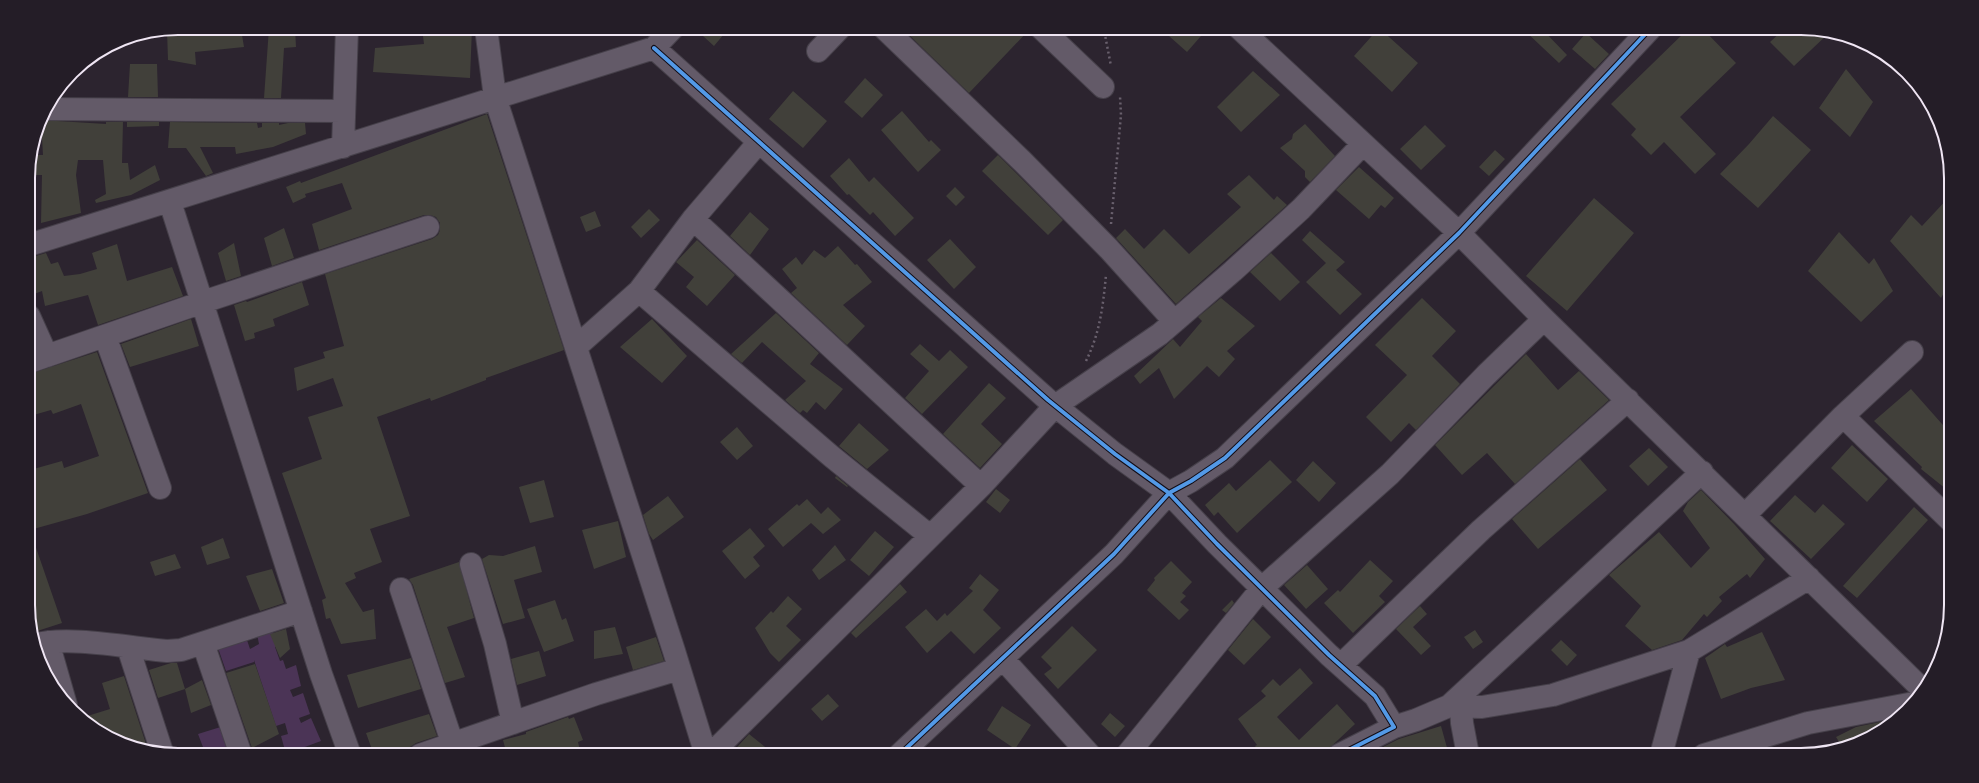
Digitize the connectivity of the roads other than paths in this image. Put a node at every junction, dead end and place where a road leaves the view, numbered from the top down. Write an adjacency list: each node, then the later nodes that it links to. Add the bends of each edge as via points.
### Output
1 (347, 35): 14 (street)
2 (487, 35): 12 (street)
3 (666, 35): 9 (street)
4 (833, 35): 10 (street)
5 (891, 35): 26 (street, via 1109,249)
6 (1048, 35): 11 (street)
7 (1246, 35): 16 (street)
8 (1644, 35): 21 (street)
9 (654, 48): 12 (street); 15 (street)
10 (818, 51)
11 (1103, 87)
12 (495, 97): 17 (street); 29 (street)
13 (53, 109): 14 (street)
14 (344, 111): 17 (street)
15 (759, 142): 19 (street); 33 (street)
16 (1363, 144): 21 (street); 26 (street, via 1301,209)
17 (343, 147): 18 (street)
18 (170, 202): 22 (street); 24 (street)
19 (693, 219): 23 (street); 36 (street)
20 (428, 227): 24 (street)
21 (1459, 233): 25 (street); 38 (street, via 1225,458)
22 (35, 244)
23 (639, 291): 29 (street); 41 (street, via 831,456)
24 (203, 302): 27 (street); 46 (street)
25 (1544, 319): 32 (street); 44 (street, via 1390,474)
26 (1174, 321): 33 (street, via 1160,334)
27 (105, 336): 31 (street); 37 (street)
28 (35, 345): 31 (street)
29 (576, 347): 53 (street)
30 (1912, 352): 34 (street)
31 (38, 359)
32 (1628, 400): 35 (street); 52 (street, via 1481,530)
33 (1055, 406): 36 (street); 38 (street)
34 (1843, 416): 39 (street); 40 (street)
35 (1702, 472): 40 (street); 57 (street)
36 (981, 486): 41 (street)
37 (160, 488)
38 (1169, 493): 44 (street); 51 (street, via 1114,554)
39 (1944, 514)
40 (1745, 515): 43 (street)
41 (930, 536): 66 (street)
42 (471, 564): 58 (street, via 495,644)
43 (1809, 578): 50 (street); 55 (street)
44 (1262, 588): 52 (street); 69 (street)
45 (401, 589): 60 (street)
46 (300, 611): 48 (street); 63 (street)
47 (41, 643): 49 (street, via 66,641); 54 (street)
48 (203, 644): 49 (street, via 167,651); 62 (street)
49 (128, 647): 61 (street)
50 (1689, 651): 57 (street, via 1553,695 1482,707); 72 (street)
51 (1003, 659): 67 (street); 68 (street)
52 (1341, 665): 59 (street, via 1375,696)
53 (679, 669): 58 (street); 65 (street)
54 (56, 680)
55 (1919, 686)
56 (1903, 705): 73 (street, via 1808,723)
57 (1455, 706): 59 (street); 71 (street, via 1462,723)
58 (513, 723): 60 (street)
59 (1394, 727): 70 (street)
60 (453, 745): 64 (street)
61 (160, 747)
62 (239, 748)
63 (348, 748)
64 (443, 748)
65 (704, 748)
66 (717, 748)
67 (907, 748)
68 (1084, 748)
69 (1132, 748)
70 (1352, 748)
71 (1467, 748)
72 (1663, 748)
73 (1727, 748)

